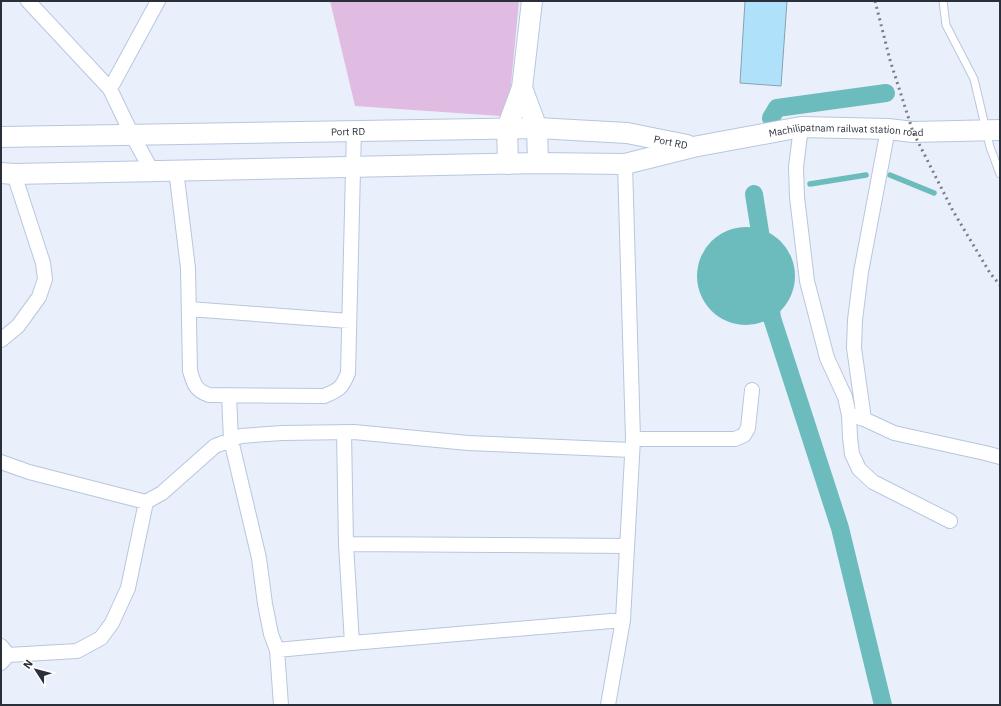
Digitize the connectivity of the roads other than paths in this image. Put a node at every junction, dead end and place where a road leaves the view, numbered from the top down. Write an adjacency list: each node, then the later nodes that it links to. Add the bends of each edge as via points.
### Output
1 (28, 1): 6 (street)
2 (158, 1): 6 (street)
3 (532, 1): 5 (main road)
4 (943, 1): 12 (lane, via 946,25 974,79)
5 (522, 88): 8 (main road); 9 (main road)
6 (110, 89): 13 (street)
7 (801, 127): 10 (main road, Machilipatnam railwat station road); 15 (main road, Machilipatnam railwat station road); 29 (street, via 796,167 797,197 807,281 827,358 845,397)
8 (507, 128): 9 (main road, Port RD); 11 (main road, Port RD); 17 (main road)
9 (537, 128): 15 (main road, Port RD, via 627,133); 16 (main road)
10 (888, 129): 12 (main road, Machilipatnam railwat station road, via 913,132); 30 (street, via 861,272 855,320 854,348)
11 (354, 130): 13 (main road, Port RD); 19 (street)
12 (993, 130): 23 (lane, via 990,147)
13 (132, 135): 14 (main road, Port RD); 21 (street)
14 (1, 137)
15 (693, 147): 18 (main road, Machilipatnam railwat station road)
16 (538, 163): 17 (main road, Machilipatnam railwat station road); 18 (main road, Machilipatnam railwat station road)
17 (508, 164): 19 (main road, Machilipatnam railwat station road)
18 (626, 164): 33 (street)
19 (353, 167): 20 (main road, Machilipatnam railwat station road); 25 (street)
20 (176, 170): 21 (main road, Machilipatnam railwat station road); 24 (street, via 188,268)
21 (152, 171): 22 (main road, Machilipatnam railwat station road)
22 (8, 174): 26 (street, via 44,262 45,279 39,297 18,326)
23 (1000, 174)
24 (189, 309): 25 (street); 28 (street, via 190,370 194,383 204,394)
25 (349, 321): 28 (street, via 348,373 344,383 336,391 324,396)
26 (1, 340)
27 (752, 390): 33 (street, via 748,428 744,435 735,439)
28 (229, 395): 32 (street)
29 (849, 415): 30 (street); 37 (street, via 852,454 859,469 873,482)
30 (864, 419): 34 (street, via 894,433)
31 (344, 432): 32 (street, via 282,433 241,436); 33 (street, via 468,443); 38 (street)
32 (231, 440): 36 (street, via 215,446 162,493); 42 (street, via 259,558 270,634)
33 (632, 444): 39 (street)
34 (1000, 457)
35 (1, 462): 36 (street, via 29,472)
36 (146, 502): 43 (street, via 128,588 112,623 101,638 76,651)
37 (950, 521)
38 (346, 544): 39 (street); 41 (street)
39 (627, 546): 40 (street)
40 (623, 620): 41 (street); 45 (street)
41 (352, 643): 42 (street)
42 (277, 650): 44 (street)
43 (3, 655)
44 (281, 705)
45 (608, 705)

